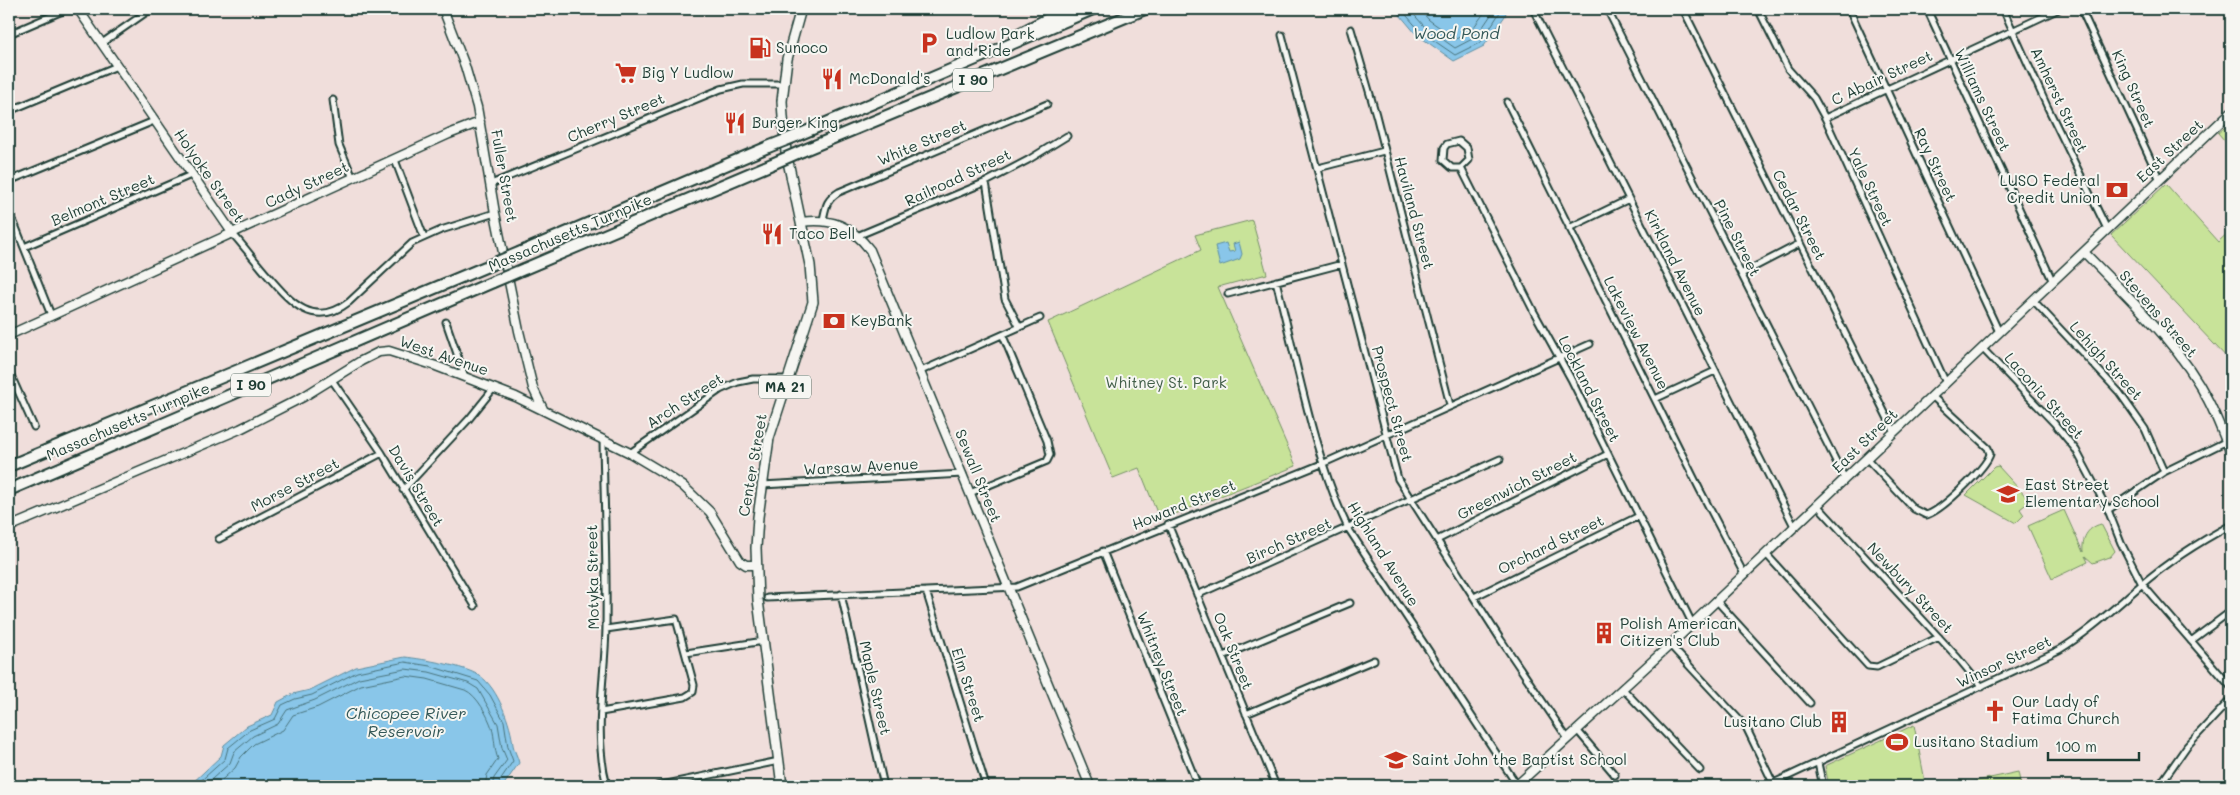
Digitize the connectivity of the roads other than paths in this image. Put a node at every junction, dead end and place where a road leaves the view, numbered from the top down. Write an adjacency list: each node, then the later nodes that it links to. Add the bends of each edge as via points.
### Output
1 (67, 9): 20 (street)
2 (78, 9): 22 (main road, Holyoke Street)
3 (151, 9): 22 (street)
4 (443, 9): 35 (main road, Fuller Street, via 472,86)
5 (801, 9): 25 (main road, Center Street / MA 21, via 787,58)
6 (1067, 9): 27 (highway)
7 (1094, 9): 27 (highway, Massachusetts Turnpike / I 90)
8 (1145, 9): 105 (highway, Massachusetts Turnpike / I 90, bridge, via 802,151)
9 (1533, 9): 47 (street, Kirkland Avenue)
10 (1607, 9): 61 (street, Pine Street)
11 (1683, 9): 57 (street, Cedar Street)
12 (1758, 9): 33 (street, Yale Street, via 1788,70 1814,98)
13 (1849, 9): 26 (street, Ray Street)
14 (1927, 9): 23 (street, Williams Street)
15 (2003, 9): 19 (street, Amherst Street)
16 (2058, 9): 19 (street, C Abair Street)
17 (2081, 9): 43 (street, King Street)
18 (1351, 29): 37 (street, Haviland Street)
19 (2013, 30): 23 (street, C Abair Street); 53 (street, Amherst Street)
20 (9, 34)
21 (1282, 35): 39 (street, Prospect Street)
22 (102, 43): 24 (main road, Holyoke Street)
23 (1950, 60): 26 (street, C Abair Street); 63 (street, Williams Street)
24 (117, 66): 31 (street); 34 (main road, Holyoke Street)
25 (784, 84): 46 (street, Cherry Street, via 743,84 715,91); 51 (main road, Center Street / MA 21, via 785,145)
26 (1886, 88): 33 (street, C Abair Street); 70 (street, Ray Street)
27 (903, 90): 100 (highway, Massachusetts Turnpike / I 90, bridge)
28 (332, 100): 42 (street, via 339,145)
29 (1507, 102): 52 (street, Lakeview Avenue)
30 (1047, 104): 50 (street, White Street, via 839,192 825,205)
31 (9, 110)
32 (2231, 112): 43 (main road, East Street)
33 (1825, 118): 82 (street, Yale Street)
34 (154, 121): 41 (main road, Holyoke Street); 44 (street)
35 (480, 122): 38 (main road, Cady Street); 46 (main road, Fuller Street)
36 (1067, 136): 45 (street, Railroad Street)
37 (1384, 151): 39 (street); 86 (street, Haviland Street)
38 (395, 160): 42 (main road, Cady Street); 56 (street)
39 (1318, 168): 60 (street, Prospect Street)
40 (1461, 168): 40 (street, Lockland Street, via 1469,160 1467,148 1459,141 1447,144 1443,160 1452,168); 75 (street, Lockland Street)
41 (191, 175): 54 (main road, Holyoke Street); 58 (street, Belmont Street)
42 (353, 178): 54 (main road, Cady Street)
43 (2160, 180): 53 (main road, East Street)
44 (9, 181)
45 (986, 182): 55 (street, Railroad Street); 69 (street, via 1005,299)
46 (491, 184): 49 (main road, Fuller Street)
47 (1629, 199): 52 (street); 78 (street, Kirkland Avenue)
48 (9, 210): 58 (street)
49 (495, 213): 56 (street, Holyoke Street); 87 (main road, Fuller Street, via 527,364)
50 (823, 220): 51 (main road, Sewall Street); 55 (main road, Sewall Street, via 836,223)
51 (801, 222): 80 (main road, Center Street / MA 21, via 810,265 813,302)
52 (1569, 228): 85 (street, Lakeview Avenue)
53 (2107, 228): 59 (main road, East Street)
54 (233, 234): 56 (street, Holyoke Street, via 297,307 327,314 347,303 412,243); 66 (main road, Cady Street)
55 (857, 236): 77 (main road, Sewall Street, via 873,255)
56 (424, 237)
57 (1799, 244): 61 (street); 89 (street, Cedar Street)
58 (24, 247): 66 (street)
59 (2084, 252): 63 (main road, East Street); 92 (main road, Stevens Street, via 2176,352 2208,400)
60 (1342, 264): 62 (street); 90 (street, Prospect Street)
61 (1741, 274): 103 (street, Pine Street)
62 (1276, 282): 64 (street); 99 (street, Highland Avenue)
63 (2053, 282): 65 (main road, East Street)
64 (1228, 294)
65 (2033, 300): 70 (main road, East Street); 101 (street, Lehigh Street, via 2119,392 2145,429)
66 (51, 315): 71 (main road, Cady Street)
67 (1040, 318): 69 (street)
68 (446, 322): 79 (street)
69 (1019, 326): 72 (street)
70 (1999, 332): 74 (main road, East Street)
71 (9, 335)
72 (1003, 336): 77 (street); 107 (street, via 1050,455 1047,461)
73 (1590, 344): 75 (street, Howard Street)
74 (1982, 348): 82 (main road, East Street); 110 (street, Laconia Street, via 2076,450)
75 (1559, 357): 86 (street, Howard Street); 96 (street, Lockland Street)
76 (9, 370): 88 (street)
77 (921, 371): 102 (main road, Sewall Street)
78 (1715, 371): 85 (street); 116 (street, Kirkland Avenue)
79 (465, 377): 81 (main road, West Avenue, via 389,351 361,361); 83 (main road, West Avenue)
80 (788, 378): 94 (street, Arch Street, via 753,379 720,390); 104 (main road, Center Street / MA 21, via 769,438)
81 (332, 380): 93 (street, Davis Street); 114 (main road, West Avenue, via 240,429)
82 (1946, 383): 84 (main road, East Street)
83 (494, 388): 87 (main road, West Avenue); 106 (street)
84 (1933, 396): 89 (main road, East Street); 97 (street, via 1990,454 1983,467 1937,510 1926,515 1914,509)
85 (1655, 399): 122 (street, Lakeview Avenue)
86 (1450, 405): 90 (street, Howard Street)
87 (542, 409): 91 (main road, West Avenue)
88 (34, 427)
89 (1894, 431): 97 (main road, East Street)
90 (1386, 434): 99 (street, Howard Street); 108 (street, Prospect Street, via 1398,479)
91 (603, 440): 94 (main road, West Avenue); 135 (street, Motyka Street)
92 (2229, 440): 95 (main road, Stevens Street); 101 (street)
93 (382, 453): 106 (street, Davis Street); 117 (street, Morse Street)
94 (630, 453): 121 (main road, West Avenue, via 684,486 710,512 740,561)
95 (2231, 453)
96 (1608, 454): 111 (street, Lockland Street); 118 (street, Greenwich Street)
97 (1866, 458): 103 (main road, East Street)
98 (1500, 460): 108 (street, Birch Street)
99 (1324, 463): 112 (street, Howard Street); 115 (street, Highland Avenue)
100 (9, 466)
101 (2164, 472): 110 (street)
102 (962, 474): 104 (street, Warsaw Avenue); 107 (main road, Sewall Street)
103 (1845, 480): 109 (main road, East Street)
104 (762, 485): 121 (main road, Center Street / MA 21)
105 (9, 490)
106 (403, 490): 132 (street, Davis Street)
107 (970, 493): 124 (main road, Sewall Street)
108 (1411, 499): 115 (street, Birch Street); 118 (street, Prospect Street)
109 (1818, 506): 116 (main road, East Street); 136 (street, Newbury Street)
110 (2108, 510): 123 (street, Laconia Street)
111 (1639, 516): 128 (street, Orchard Street); 134 (street, Lockland Street)
112 (1168, 524): 119 (street, Howard Street); 127 (street, Oak Street)
113 (2231, 525): 123 (street, Winsor Street, via 2176,558)
114 (9, 526)
115 (1348, 528): 127 (street, Birch Street); 166 (street, Highland Avenue)
116 (1795, 528): 120 (main road, East Street)
117 (219, 539)
118 (1438, 540): 128 (street, Prospect Street)
119 (1102, 551): 124 (street, Howard Street); 164 (street, Whitney Street)
120 (1766, 554): 122 (main road, East Street); 136 (street, via 1868,666 1877,667)
121 (756, 565): 138 (main road, Center Street / MA 21)
122 (1744, 574): 130 (main road, East Street)
123 (2142, 584): 137 (street, Laconia Street); 143 (street, Winsor Street, via 2070,644)
124 (1008, 588): 125 (street, Howard Street); 163 (main road, Sewall Street)
125 (926, 591): 126 (street, Howard Street); 162 (street, Elm Street)
126 (842, 594): 129 (street, Howard Street); 161 (street, Maple Street)
127 (1197, 595): 141 (street, Oak Street)
128 (1474, 597): 151 (street, Prospect Street)
129 (767, 598)
130 (1716, 600): 134 (main road, East Street); 147 (street)
131 (1350, 603): 141 (street)
132 (475, 606)
133 (2231, 611): 137 (street)
134 (1692, 623): 139 (main road, East Street)
135 (606, 630): 140 (street, via 676,619); 148 (street, Motyka Street)
136 (1939, 638): 143 (street, Newbury Street)
137 (2191, 641): 144 (street, Laconia Street)
138 (764, 642): 140 (street); 152 (main road, Center Street / MA 21)
139 (1670, 645): 145 (main road, East Street); 157 (street, via 1746,727)
140 (686, 653): 148 (street, via 693,692 685,697)
141 (1222, 656): 149 (street, Oak Street)
142 (1374, 660): 149 (street)
143 (1982, 687): 153 (street, Winsor Street)
144 (2231, 687)
145 (1622, 688): 150 (main road, East Street); 154 (street)
146 (2231, 699): 156 (street, via 2187,746)
147 (1810, 703)
148 (600, 712): 158 (street, Motyka Street, via 601,757)
149 (1246, 714): 165 (street, Oak Street)
150 (1577, 730): 151 (main road, East Street); 155 (street)
151 (1568, 739): 166 (main road, East Street)
152 (779, 762): 159 (street); 160 (main road, Center Street / MA 21)
153 (1818, 763): 157 (street, Winsor Street); 168 (street)
154 (1700, 770)
155 (1615, 775)
156 (2164, 779): 169 (street); 170 (street)
157 (1772, 783): 167 (street, Winsor Street)
158 (607, 786)
159 (657, 786)
160 (782, 786)
161 (884, 786)
162 (986, 786)
163 (1090, 786)
164 (1198, 786)
165 (1276, 786)
166 (1516, 786)
167 (1767, 786)
168 (1823, 786)
169 (2159, 786)
170 (2175, 786)

